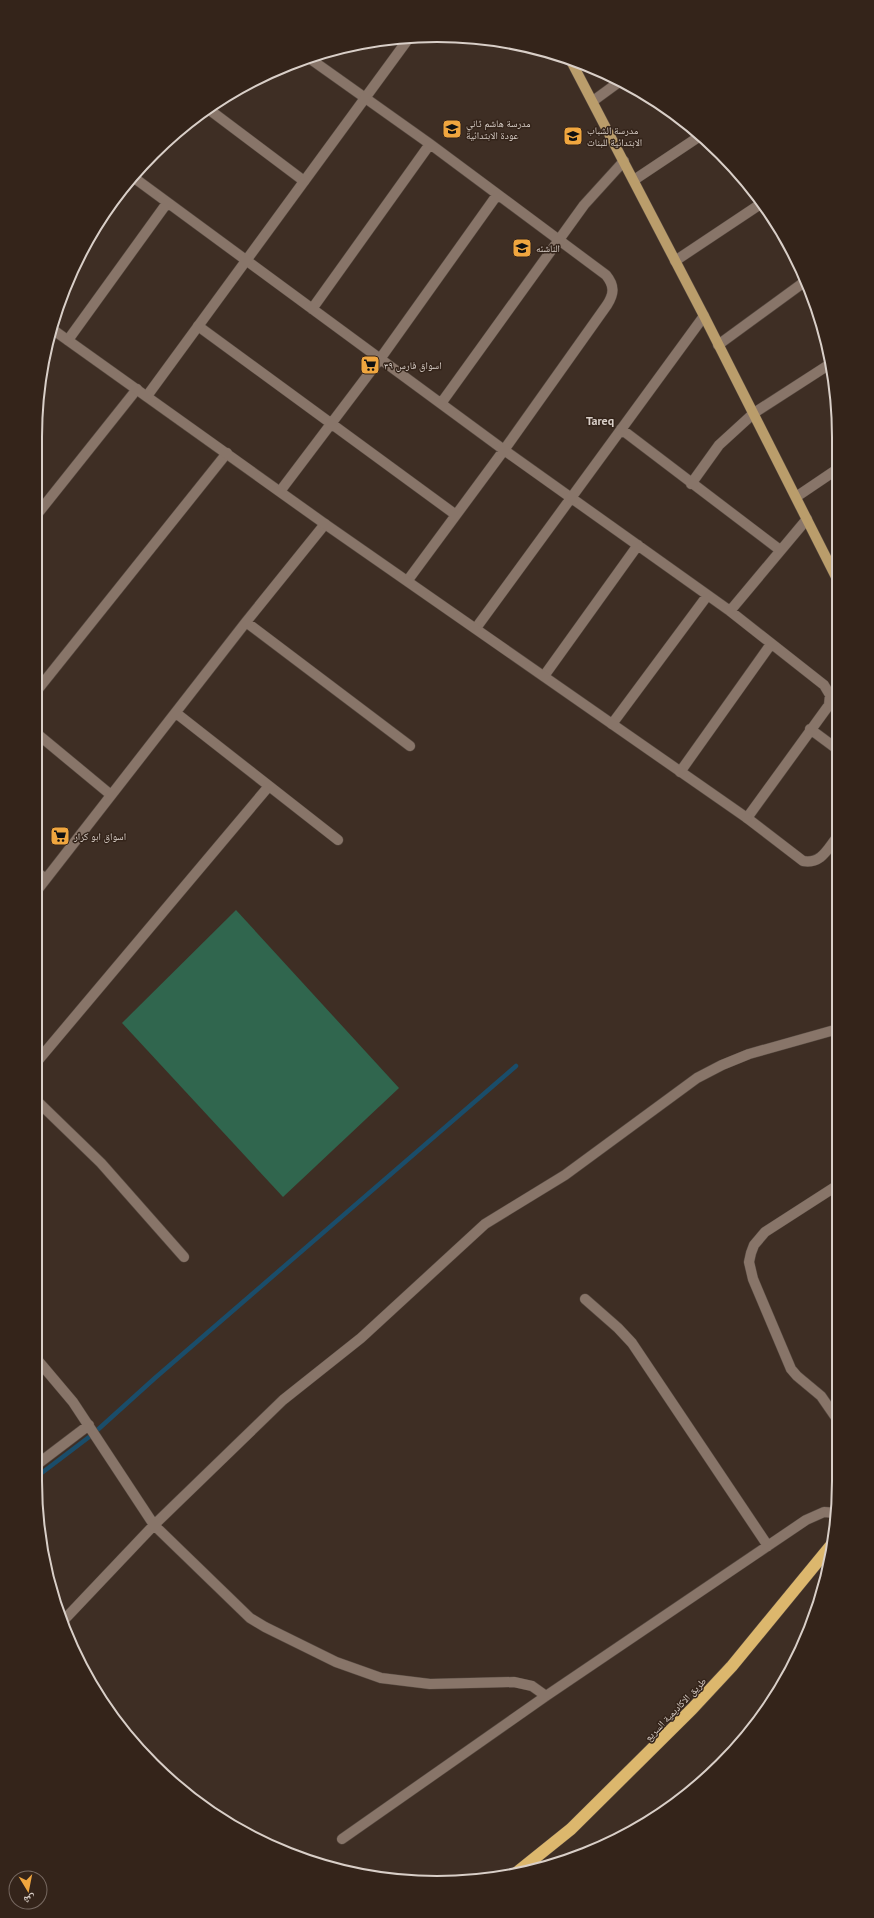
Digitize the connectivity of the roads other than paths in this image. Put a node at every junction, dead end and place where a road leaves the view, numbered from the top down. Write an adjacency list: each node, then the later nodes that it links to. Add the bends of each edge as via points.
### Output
1 (405, 43): 5 (street)
2 (315, 61): 5 (street)
3 (574, 67): 6 (main road)
4 (615, 85): 6 (street)
5 (366, 97): 9 (street); 13 (street)
6 (593, 101): 10 (main road)
7 (213, 113): 13 (street)
8 (696, 139): 12 (street)
9 (430, 144): 14 (street); 21 (street)
10 (624, 161): 12 (main road); 17 (street, via 594,192)
11 (137, 180): 15 (street)
12 (634, 180): 19 (main road)
13 (304, 181): 18 (street)
14 (497, 195): 17 (street); 27 (street)
15 (167, 203): 18 (street); 25 (street)
16 (757, 206): 19 (street)
17 (559, 241): 31 (street); 35 (street, via 606,275 611,281 612,297)
18 (246, 260): 21 (street); 23 (street)
19 (675, 261): 22 (main road)
20 (801, 284): 26 (street)
21 (312, 308): 27 (street)
22 (704, 316): 26 (main road); 34 (street)
23 (198, 326): 30 (street); 33 (street)
24 (56, 332): 25 (street)
25 (68, 340): 29 (street)
26 (718, 345): 32 (main road)
27 (380, 359): 31 (street); 33 (street)
28 (825, 367): 32 (street)
29 (137, 389): 30 (street); 42 (street)
30 (147, 396): 36 (street)
31 (442, 402): 35 (street)
32 (754, 412): 38 (street, via 719,445); 40 (main road)
33 (330, 424): 39 (street); 43 (street)
34 (621, 429): 38 (street); 41 (street)
35 (504, 450): 41 (street); 43 (street)
36 (227, 453): 39 (street); 56 (street)
37 (832, 473): 40 (street)
38 (691, 484): 47 (street)
39 (281, 490): 45 (street)
40 (796, 496): 44 (main road)
41 (571, 497): 46 (street); 53 (street)
42 (42, 501)
43 (456, 515): 49 (street)
44 (807, 519): 47 (street); 48 (main road)
45 (325, 524): 49 (street); 52 (street)
46 (638, 545): 50 (street); 55 (street)
47 (780, 550): 51 (street)
48 (832, 567)
49 (408, 580): 53 (street)
50 (707, 596): 51 (street); 60 (street)
51 (730, 611): 54 (street)
52 (246, 622): 59 (street); 64 (street)
53 (476, 628): 55 (street)
54 (771, 644): 57 (street); 65 (street)
55 (544, 676): 60 (street)
56 (42, 684)
57 (832, 693)
58 (832, 699): 61 (street)
59 (176, 713): 66 (street); 67 (street)
60 (612, 724): 65 (street)
61 (810, 729): 63 (street); 68 (street)
62 (42, 738): 67 (street)
63 (832, 745)
64 (410, 746)
65 (680, 772): 68 (street)
66 (269, 786): 69 (street); 75 (street)
67 (111, 795): 72 (street)
68 (747, 818): 70 (street, via 803,861 819,860)
69 (338, 840)
70 (832, 843)
71 (42, 876): 72 (street)
72 (46, 879): 73 (street)
73 (42, 884)
74 (832, 1031): 85 (street, via 749,1054 697,1078 565,1175 485,1224 361,1338 283,1400)
75 (42, 1056)
76 (42, 1106): 78 (street, via 101,1163)
77 (832, 1189): 81 (street, via 765,1232 754,1245 749,1262 753,1279 791,1368 821,1396)
78 (184, 1257)
79 (585, 1299): 86 (street, via 632,1343)
80 (42, 1365): 82 (street)
81 (832, 1412)
82 (89, 1425): 83 (street); 85 (street)
83 (42, 1461)
84 (831, 1513): 86 (street, via 815,1515)
85 (154, 1525): 88 (street); 89 (street, via 250,1618 342,1664 381,1678 401,1681 430,1684 523,1684 532,1686)
86 (768, 1546): 89 (street)
87 (825, 1553): 91 (highway, طريق الاكاديمية السريع, via 732,1666 692,1709 571,1829)
88 (66, 1617)
89 (546, 1696): 90 (street)
90 (342, 1839)
91 (525, 1866)

